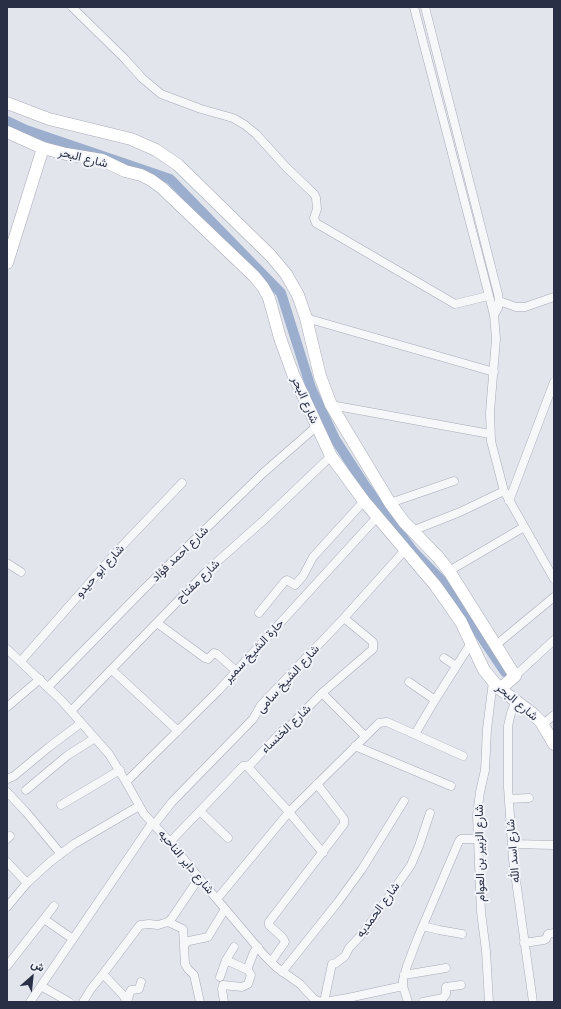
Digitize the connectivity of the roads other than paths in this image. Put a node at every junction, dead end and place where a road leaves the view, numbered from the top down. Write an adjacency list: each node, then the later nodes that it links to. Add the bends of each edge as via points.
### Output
1 (72, 7): 8 (street, via 161,94 245,124 314,194 316,223 455,304)
2 (414, 7): 8 (street)
3 (425, 7): 10 (street)
4 (7, 103): 12 (street, شارع البحر, via 49,119 132,139 156,150 178,165 271,256 286,274 298,295)
5 (7, 132): 6 (street, شارع البحر)
6 (43, 148): 7 (street); 16 (street, شارع البحر, via 102,160 151,180 254,276 269,298 293,374)
7 (7, 263)
8 (488, 296): 11 (street)
9 (554, 297): 10 (street, via 525,307 516,307)
10 (499, 301): 11 (street)
11 (494, 315): 13 (street)
12 (306, 318): 13 (street); 15 (street, شارع البحر, via 320,376)
13 (494, 372): 17 (street)
14 (554, 382): 23 (street)
15 (331, 404): 17 (street); 24 (street, شارع البحر)
16 (317, 426): 18 (street, شارع البحر); 51 (street, شارع احمد فؤاد, via 262,474)
17 (490, 434): 21 (street)
18 (331, 456): 22 (street, شارع البحر); 37 (street, شارع مفتاح, via 209,569)
19 (454, 481): 24 (street)
20 (182, 483): 43 (street, شارع ابو حيدو, via 121,547)
21 (504, 491): 23 (street); 27 (street)
22 (364, 501): 25 (street, شارع البحر); 35 (street, via 313,557 307,571 299,580 294,585 285,581)
23 (509, 501): 26 (street)
24 (390, 504): 27 (street, شارع البحر)
25 (378, 516): 28 (street, شارع البحر); 46 (street, حارة الشيخ سمير)
26 (524, 527): 30 (street); 32 (street)
27 (412, 531): 30 (street, شارع البحر)
28 (405, 550): 34 (street, شارع البحر, via 435,585); 36 (street, شارع الشيخ سامى)
29 (7, 563): 31 (street)
30 (449, 571): 34 (street, شارع البحر)
31 (21, 572)
32 (554, 578)
33 (554, 597): 40 (street)
34 (458, 601): 39 (street, شارع البحر, via 461,622); 40 (street, شارع البحر)
35 (259, 613)
36 (344, 618): 52 (street, شارع الخنساء, via 374,642 374,646); 83 (street, شارع الشيخ سامى, via 261,705 253,720)
37 (157, 623): 45 (street, شارع مفتاح); 46 (street, via 205,658 217,654)
38 (554, 640): 47 (street)
39 (471, 643): 44 (street); 50 (street, شارع البحر, via 484,670)
40 (496, 645): 47 (street, شارع البحر)
41 (7, 649): 43 (street, شارع داير الناحيه)
42 (444, 658): 44 (street)
43 (21, 661): 48 (street, شارع داير الناحيه)
44 (456, 666): 53 (street)
45 (112, 670): 56 (street, شارع مفتاح); 60 (street)
46 (236, 671): 60 (street, حارة الشيخ سمير)
47 (515, 676): 50 (street)
48 (40, 679): 51 (street, شارع داير الناحيه); 55 (street)
49 (409, 682): 53 (street)
50 (497, 685): 54 (street, شارع البحر); 85 (street, شارع الزبير بن العوام, via 487,730 485,770 477,815)
51 (48, 687): 56 (street, شارع داير الناحيه)
52 (322, 693): 62 (street); 67 (street, شارع الخنساء, via 250,766)
53 (434, 700): 61 (street)
54 (516, 700): 59 (street, شارع البحر, via 534,714); 76 (street, شارع اسد الله, via 508,726)
55 (7, 707)
56 (71, 711): 58 (street, شارع داير الناحيه)
57 (554, 714): 59 (street)
58 (81, 723): 63 (street, شارع داير الناحيه); 69 (street, via 14,776)
59 (542, 725): 64 (street, شارع البحر)
60 (178, 731): 70 (street, حارة الشيخ سمير)
61 (415, 734): 62 (street, via 383,722); 66 (street)
62 (365, 736): 65 (street)
63 (95, 738): 68 (street, شارع داير الناحيه); 73 (street, via 68,755)
64 (554, 744)
65 (355, 746): 71 (street); 72 (street)
66 (463, 756)
67 (247, 766): 80 (street, شارع الخنساء, via 243,766); 81 (street)
68 (120, 770): 70 (street, شارع داير الناحيه); 78 (street)
69 (7, 778)
70 (126, 782): 79 (street, شارع داير الناحيه)
71 (317, 784): 81 (street); 89 (street, via 344,819 343,827)
72 (451, 786)
73 (26, 790)
74 (7, 792): 90 (street)
75 (529, 798): 76 (street)
76 (509, 799): 87 (street, شارع اسد الله)
77 (404, 801): 113 (street, via 362,869)
78 (61, 805)
79 (139, 806): 83 (street, شارع داير الناحيه); 90 (street)
80 (200, 811): 84 (street); 86 (street, شارع الخنساء)
81 (289, 812): 89 (street); 94 (street)
82 (430, 813): 128 (street, شارع الحمديه, via 411,865 369,926 345,956 332,964)
83 (153, 824): 86 (street, شارع داير الناحيه); 103 (street, شارع الشيخ سامى)
84 (228, 838)
85 (478, 839): 100 (street, via 459,841); 131 (street, شارع الزبير بن العوام)
86 (170, 842): 92 (street, شارع داير الناحيه)
87 (512, 844): 88 (street); 104 (street, شارع اسد الله)
88 (554, 845)
89 (323, 853): 109 (street, via 269,923 285,942)
90 (61, 854): 93 (street)
91 (7, 862): 93 (street)
92 (199, 878): 94 (street, شارع داير الناحيه); 99 (street)
93 (27, 883): 96 (street)
94 (217, 899): 97 (street, شارع داير الناحيه)
95 (54, 906): 98 (street)
96 (7, 907)
97 (225, 909): 105 (street, via 208,937 189,941); 107 (street, شارع داير الناحيه)
98 (44, 919): 103 (street); 110 (street)
99 (168, 922): 105 (street, via 183,929); 114 (street, via 140,925)
100 (423, 926): 102 (street); 115 (street)
101 (554, 933): 104 (street, via 548,934 544,940)
102 (462, 934)
103 (73, 939): 119 (street, شارع الشيخ سامى)
104 (524, 943): 132 (street, شارع اسد الله)
105 (184, 945): 126 (street, via 185,964 194,975)
106 (234, 947): 108 (street)
107 (258, 947): 109 (street, شارع داير الناحيه); 112 (street)
108 (226, 960): 112 (street); 116 (street)
109 (270, 962): 113 (street, شارع داير الناحيه)
110 (7, 966)
111 (446, 968): 115 (street)
112 (248, 970): 127 (street, via 251,975 246,986 223,985)
113 (282, 972): 121 (street, شارع داير الناحيه, via 306,989)
114 (103, 974): 124 (street); 125 (street)
115 (404, 976): 120 (street)
116 (220, 977)
117 (141, 982): 125 (street, via 139,990 131,990)
118 (461, 985): 130 (street, via 446,987 443,998)
119 (41, 986): 122 (street, شارع الشيخ سامى); 123 (street)
120 (403, 986): 128 (street, شارع داير الناحيه); 129 (street)
121 (313, 1000): 128 (street, شارع داير الناحيه)
122 (30, 1002)
123 (69, 1002)
124 (83, 1002)
125 (127, 1002)
126 (200, 1002)
127 (224, 1002)
128 (324, 1002)
129 (408, 1002)
130 (423, 1002)
131 (489, 1002)
132 (533, 1002)

